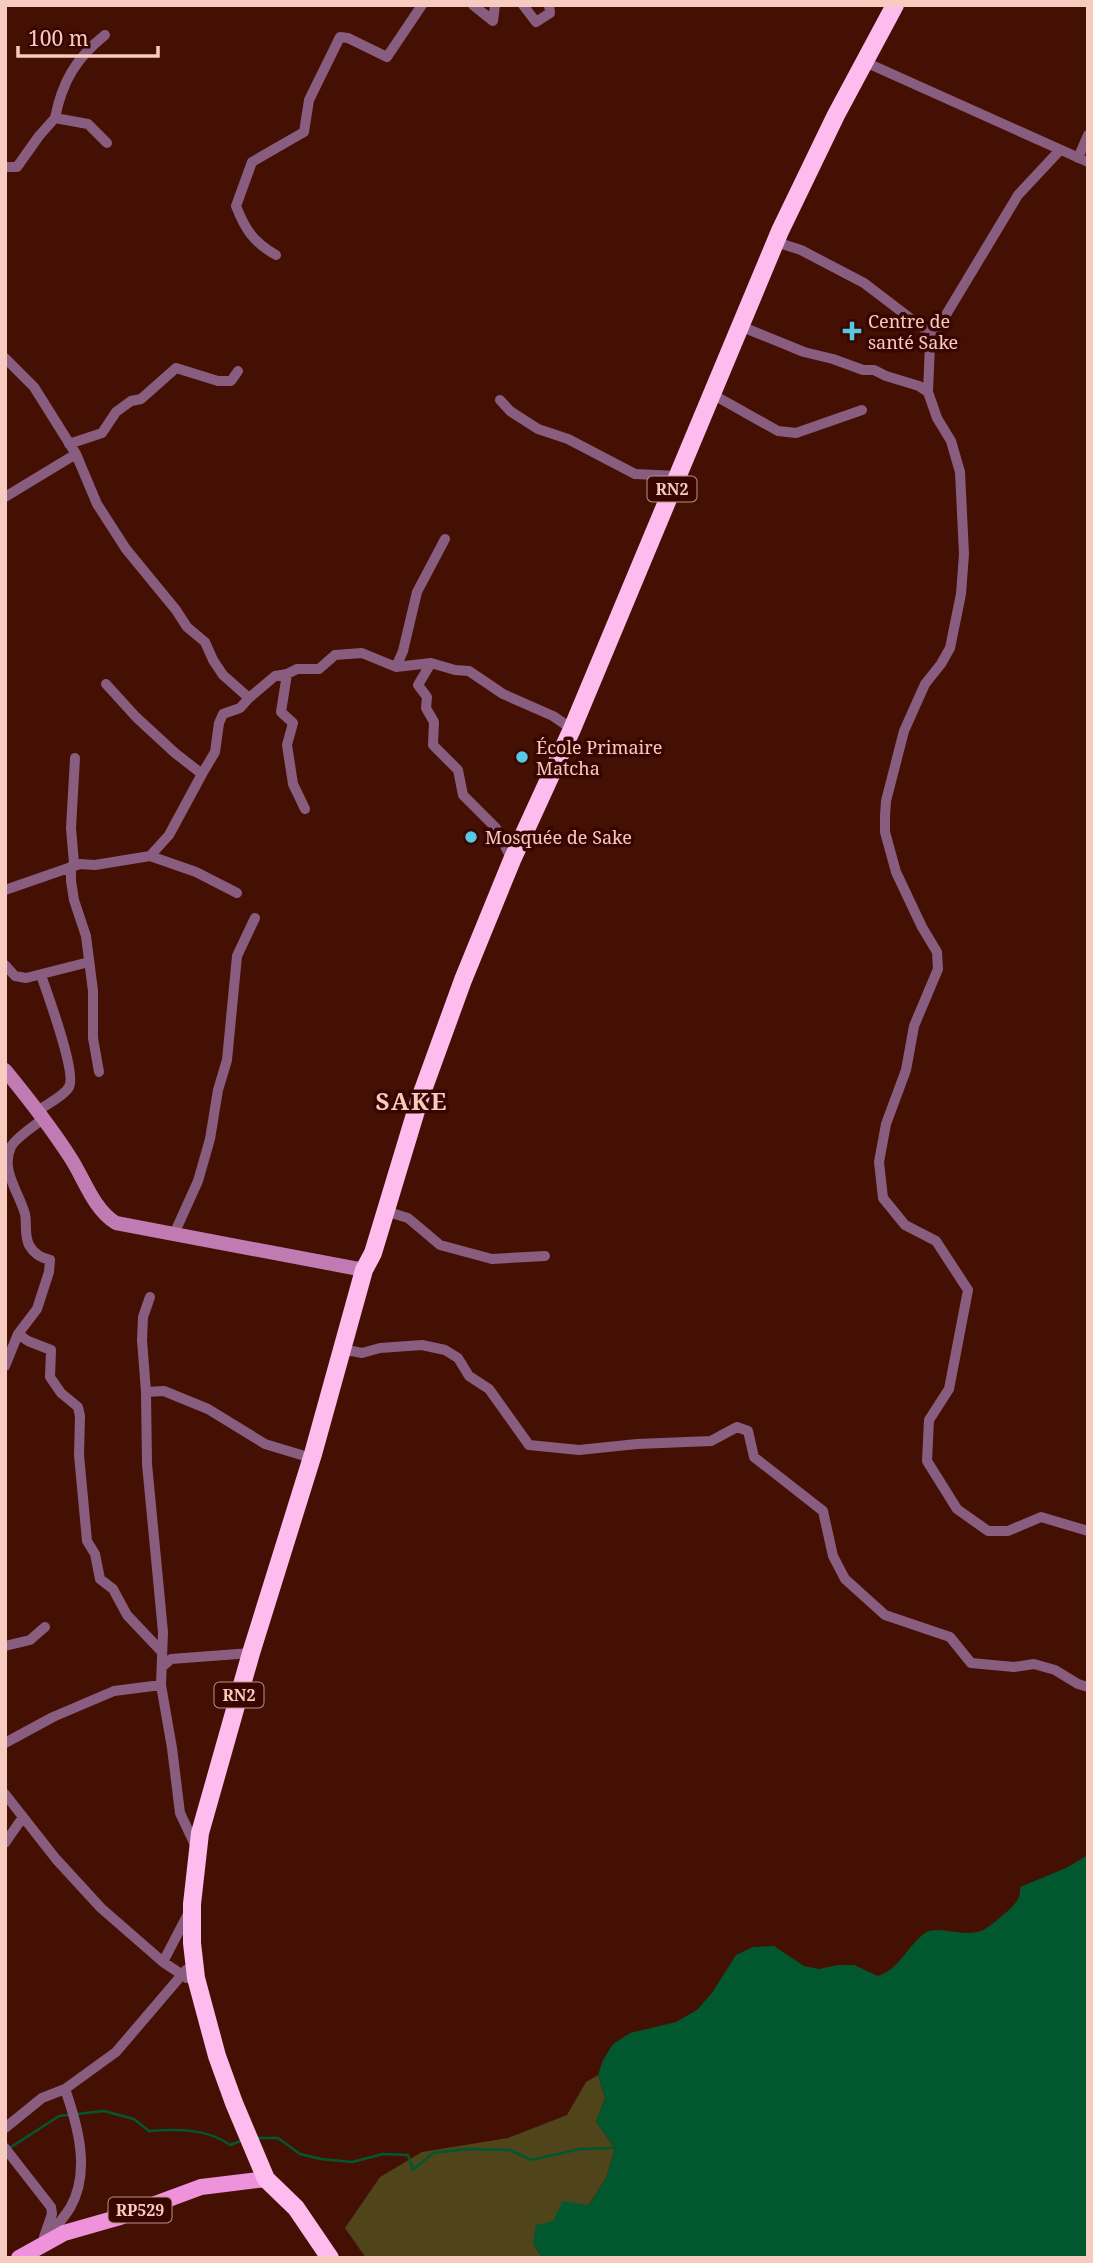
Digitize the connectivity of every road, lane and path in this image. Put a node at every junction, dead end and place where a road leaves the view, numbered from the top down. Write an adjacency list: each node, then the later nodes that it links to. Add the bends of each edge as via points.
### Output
1 (422, 5): 16 (street, via 387,57 340,37 309,100 304,132 252,162 236,206 246,230)
2 (473, 5): 3 (street, via 494,20)
3 (495, 5)
4 (523, 5): 5 (street, via 536,22 550,13)
5 (549, 5)
6 (895, 5): 8 (highway, RN2)
7 (105, 35): 9 (street, via 89,47 72,71 60,93)
8 (865, 62): 12 (street); 15 (highway, RN2)
9 (55, 118): 11 (street, via 88,124); 14 (street, via 17,167)
10 (1088, 135): 13 (street)
11 (107, 143)
12 (1060, 150): 13 (street); 18 (street, via 1018,195)
13 (1083, 160)
14 (5, 167)
15 (776, 242): 17 (highway, RN2); 18 (street, via 864,283 923,328)
16 (276, 255)
17 (740, 326): 21 (street); 22 (highway, RN2)
18 (939, 328): 21 (street, via 930,344)
19 (5, 358): 25 (street, via 34,387)
20 (238, 371): 25 (street, via 231,381 218,381 176,368 141,399 116,412 102,433)
21 (928, 392): 61 (street, via 960,472 964,554 950,648 925,684 904,731 886,801 885,832 896,872 937,952 938,969 914,1026 906,1070 886,1124 879,1162 883,1198 905,1225 936,1241 968,1290 949,1389 929,1420 927,1461 957,1509 989,1531 1008,1531 1041,1517)
22 (712, 394): 24 (street, via 778,431 796,433); 27 (highway, RN2)
23 (500, 400): 27 (street, via 538,429 568,439 635,474)
24 (862, 410)
25 (69, 443): 26 (street)
26 (76, 454): 28 (street); 34 (street, via 97,504 126,549 187,627 205,642 223,675)
27 (678, 476): 35 (highway, RN2)
28 (5, 497)
29 (445, 539): 31 (street, via 417,592)
30 (431, 663): 31 (street); 35 (street, via 469,671); 40 (street, via 418,685 434,722 433,745 458,770 463,795 496,828)
31 (396, 667): 32 (street, via 362,653 348,653 335,655 319,669)
32 (287, 674): 34 (street, via 275,676); 38 (street, via 281,712 293,723 287,745 293,784)
33 (106, 684): 37 (street)
34 (249, 698): 37 (street, via 240,708 223,714 215,752)
35 (572, 729): 40 (highway, RN2)
36 (75, 758): 41 (street)
37 (202, 774): 39 (street, via 169,835)
38 (304, 809)
39 (150, 856): 41 (street); 43 (street)
40 (512, 860): 51 (highway, RN2, via 419,1101)
41 (71, 867): 42 (street); 45 (street)
42 (5, 890)
43 (237, 893)
44 (256, 918): 52 (street, via 237,956 228,1053 210,1139 198,1181)
45 (89, 962): 47 (street); 49 (street)
46 (5, 965): 47 (street, via 15,976)
47 (41, 975): 50 (street, via 61,1031 71,1079 68,1089)
48 (5, 1070): 50 (main road)
49 (99, 1072)
50 (41, 1114): 52 (main road, via 108,1218 124,1226); 56 (street, via 12,1145 8,1162 26,1216 29,1246 50,1260 37,1309)
51 (385, 1211): 53 (street, via 408,1218 440,1245 492,1259); 54 (highway, RN2)
52 (174, 1234): 54 (main road)
53 (545, 1256)
54 (364, 1270): 57 (highway, RN2)
55 (150, 1297): 59 (street, via 142,1328)
56 (18, 1334): 58 (street); 64 (street, via 51,1350 50,1377 78,1407 87,1541 100,1579)
57 (342, 1352): 60 (highway, RN2); 68 (street, via 422,1345 445,1350 458,1357 469,1376 489,1389 529,1445 579,1450 711,1441 742,1428 748,1431 754,1457 823,1511 833,1556 845,1578 885,1615 950,1637 971,1663 1034,1664)
58 (5, 1366)
59 (146, 1392): 60 (street, via 164,1391 208,1409 265,1444 308,1457); 64 (street, via 146,1464)
60 (313, 1454): 65 (highway, RN2)
61 (1088, 1531)
62 (45, 1627): 63 (street, via 30,1640)
63 (5, 1646)
64 (162, 1652): 66 (street)
65 (251, 1653): 66 (street, via 171,1659); 73 (highway, RN2)
66 (162, 1667): 67 (street)
67 (161, 1685): 69 (street, via 114,1690); 73 (street, via 180,1813)
68 (1088, 1687)
69 (5, 1743)
70 (5, 1794): 71 (street)
71 (23, 1817): 72 (street); 75 (street, via 101,1908)
72 (5, 1843)
73 (197, 1849): 74 (highway, RN2)
74 (192, 1903): 75 (street); 76 (highway, RN2)
75 (163, 1962): 76 (street)
76 (190, 1971): 77 (street, via 116,2052); 80 (highway, RN2)
77 (65, 2090): 78 (street, via 42,2098); 82 (street, via 78,2128 80,2155)
78 (5, 2128)
79 (5, 2148): 81 (street)
80 (265, 2179): 83 (main road, RP529, via 201,2187); 85 (highway, RN2, via 296,2208)
81 (51, 2207): 82 (street); 83 (street)
82 (71, 2207): 83 (street)
83 (42, 2244): 84 (main road, RP529)
84 (19, 2258)
85 (330, 2258)

